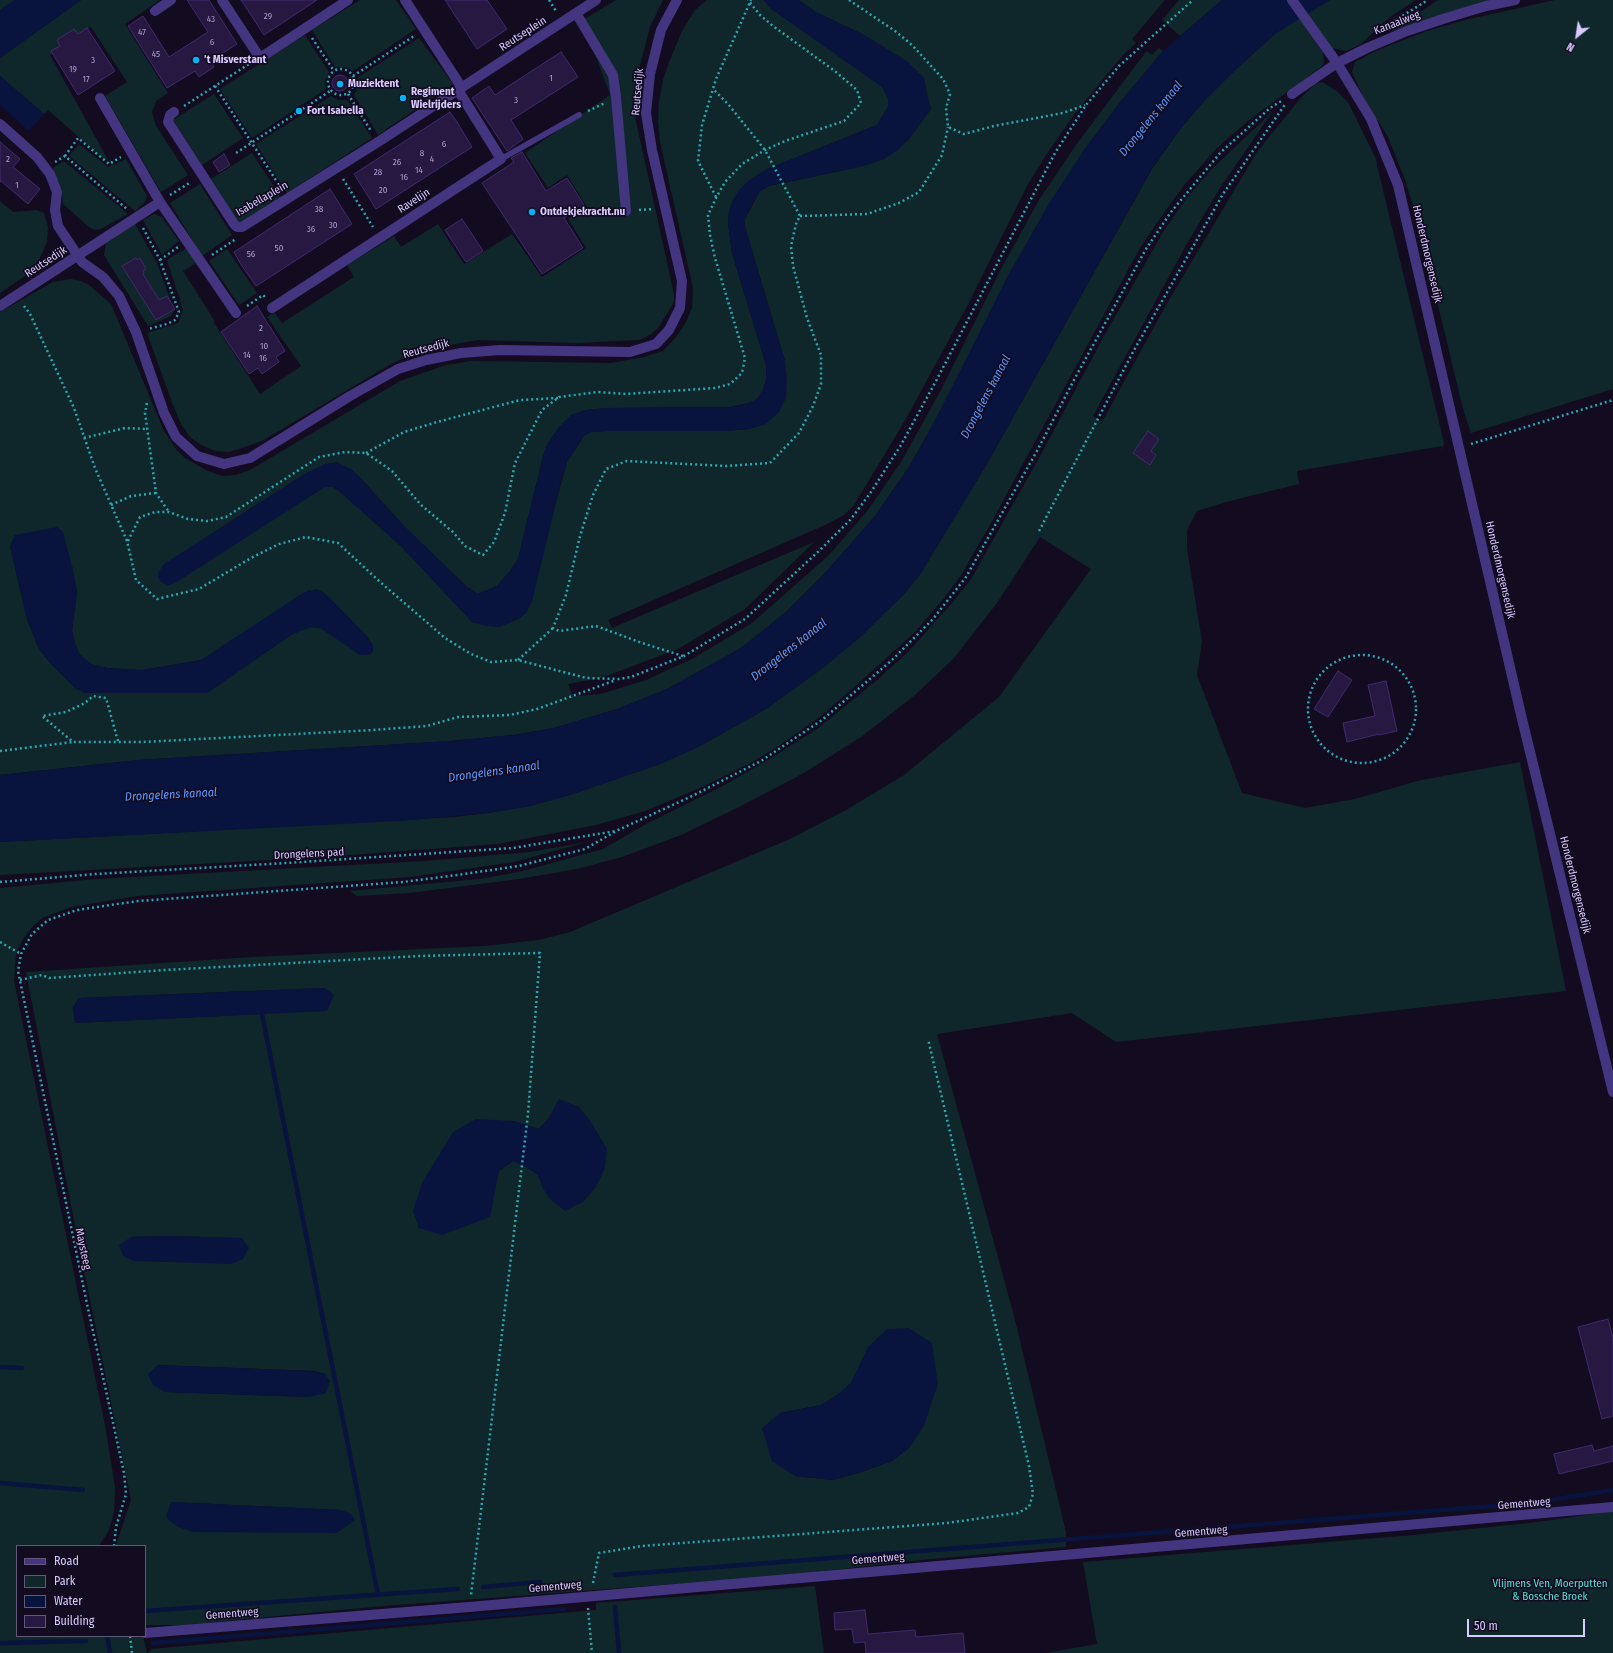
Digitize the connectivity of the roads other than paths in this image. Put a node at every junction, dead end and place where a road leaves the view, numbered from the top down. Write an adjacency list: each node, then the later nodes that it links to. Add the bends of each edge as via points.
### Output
1 (171, 0): 9 (street)
2 (222, 0): 3 (street, via 260,58)
3 (348, 0)
4 (404, 0): 12 (street)
5 (596, 0): 10 (street, Reutseplein)
6 (677, 0): 21 (street, Reutsedijk, via 661,30 650,74 646,113 682,281 680,308 670,330 656,344 630,352 500,350 461,353 426,360 398,369 250,458 224,464 198,456 176,437 164,413 136,332 119,296 103,277 82,262)
7 (1292, 0): 11 (street, Honderdmorgensedijk)
8 (1515, 0): 11 (street, Kanaalweg, via 1486,6 1407,31)
9 (155, 11)
10 (576, 13): 12 (street, Reutseplein); 20 (street, via 612,75)
11 (1337, 63): 13 (street, Kanaalweg); 25 (street, Honderdmorgensedijk, via 1371,119 1398,185 1522,719)
12 (460, 89): 15 (street, Isabellaplein, via 242,227 234,224 168,122); 18 (street)
13 (1292, 94)
14 (100, 98): 19 (street)
15 (174, 112)
16 (579, 115): 18 (lane)
17 (0, 124): 21 (street, via 37,157 50,174 57,192 55,210 58,226)
18 (501, 159): 23 (street, Ravelijn)
19 (160, 202): 21 (street); 24 (street)
20 (626, 211)
21 (78, 256): 22 (street, Reutsedijk)
22 (0, 306)
23 (272, 308)
24 (236, 313)
25 (1613, 1092)
26 (1613, 1507): 27 (street, Gementweg)
27 (146, 1633)

